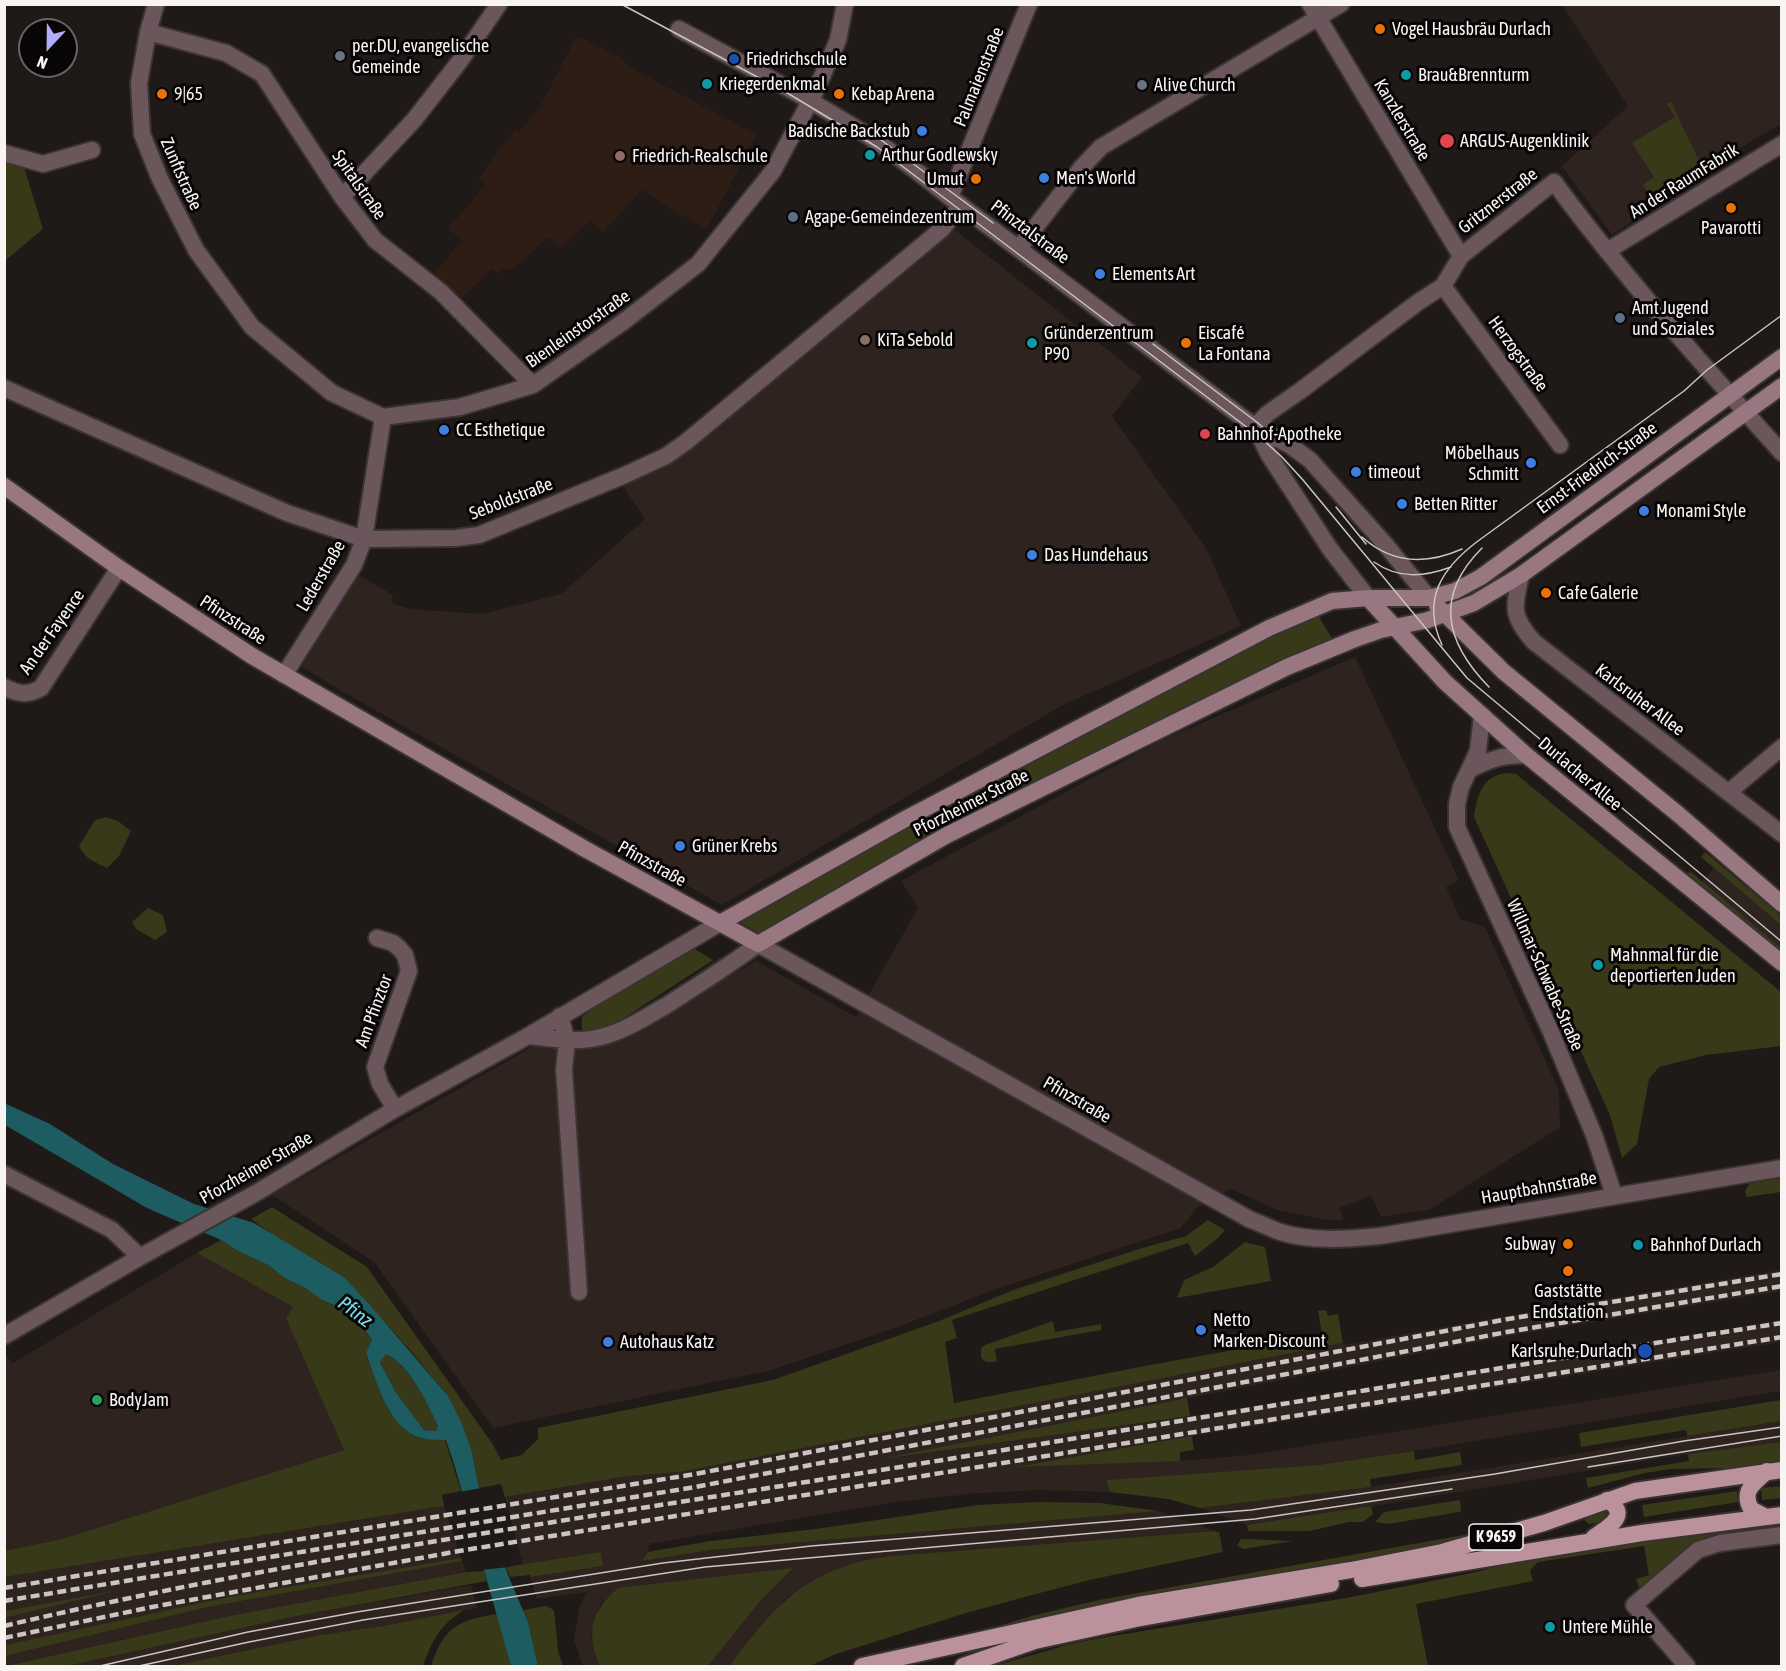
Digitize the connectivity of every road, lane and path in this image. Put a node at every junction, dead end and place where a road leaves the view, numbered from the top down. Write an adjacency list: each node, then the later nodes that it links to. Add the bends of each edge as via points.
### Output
1 (156, 4): 8 (street, Zunftstraße)
2 (499, 4): 13 (street, via 414,120)
3 (845, 4): 9 (street, Bienleinstorstraße, via 838,40)
4 (1029, 4): 14 (street, Palmaienstraße)
5 (1341, 4): 6 (street)
6 (1314, 11): 15 (street, via 1101,147); 17 (street, Kanzlerstraße)
7 (679, 30): 9 (street, Pfinztalstraße)
8 (148, 32): 13 (street, Spitalstraße, via 226,52 262,74); 25 (street, Zunftstraße, via 139,83 142,134 196,250 252,327 332,393)
9 (810, 101): 14 (street, Pfinztalstraße, via 872,138); 20 (street, Bienleinstorstraße, via 772,171 698,264)
10 (1782, 144): 16 (street, An der RaumFabrik)
11 (92, 150): 12 (street, via 43,164)
12 (4, 153)
13 (342, 197): 20 (street, Spitalstraße, via 375,240 441,292)
14 (956, 201): 15 (street, Pfinztalstraße); 30 (street, Seboldstraße, via 942,229 666,456 479,535)
15 (1019, 248): 26 (street, Pfinztalstraße)
16 (1607, 251): 17 (street, Gritznerstraße, via 1554,182); 23 (street, Gritznerstraße)
17 (1461, 256): 18 (street, Gritznerstraße)
18 (1443, 286): 26 (street, Gritznerstraße, via 1267,414); 27 (street, Herzogstraße)
19 (1782, 357): 23 (main road, Ernst-Friedrich-Straße)
20 (533, 385): 25 (street, Bienleinstorstraße, via 460,407)
21 (1782, 386): 24 (main road)
22 (4, 388): 30 (street, Seboldstraße, via 287,513)
23 (1730, 396): 24 (street, Gritznerstraße); 34 (main road, Ernst-Friedrich-Straße, via 1481,577 1455,591)
24 (1745, 412): 28 (street, Gritznerstraße); 32 (main road)
25 (383, 417): 30 (street, Lederstraße)
26 (1255, 427): 33 (street, Pfinztalstraße, via 1326,542); 34 (street, Pfinztalstraße, via 1310,460)
27 (1560, 445)
28 (1782, 453)
29 (4, 486): 31 (main road, Pfinzstraße)
30 (364, 539): 37 (street, Lederstraße, via 354,565)
31 (119, 568): 37 (main road, Pfinzstraße); 38 (street, An der Fayence, via 41,687 24,694)
32 (1521, 575): 35 (main road, via 1474,603); 43 (street, Karlsruher Allee, via 1514,605 1519,622 1534,642)
33 (1368, 598): 34 (main road, Pforzheimer Straße); 36 (main road, Durlacher Allee); 46 (main road, Pforzheimer Straße, via 1332,601 1269,628 906,818)
34 (1429, 598): 35 (main road, Durlacher Allee)
35 (1444, 613): 36 (main road, Pforzheimer Straße); 45 (main road, Durlacher Allee, via 1504,672)
36 (1393, 627): 39 (main road, Durlacher Allee, via 1444,682); 48 (main road, Pforzheimer Straße, via 1287,667 947,835)
37 (284, 675): 46 (main road, Pfinzstraße)
38 (4, 687)
39 (1482, 715): 41 (main road, Durlacher Allee); 42 (street, Willmar-Schwabe-Straße, via 1478,750)
40 (1782, 747): 43 (street)
41 (1526, 755): 42 (street, via 1505,755); 49 (main road, Durlacher Allee)
42 (1469, 770): 56 (street, Willmar-Schwabe-Straße, via 1456,804 1457,827 1550,1030 1594,1135)
43 (1729, 792): 44 (street, Karlsruher Allee)
44 (1782, 834)
45 (1782, 904)
46 (720, 923): 48 (main road, Pfinzstraße); 50 (street, Pforzheimer Straße)
47 (377, 938): 53 (street, Am Pfinztor, via 399,948 409,971 375,1067)
48 (758, 944): 52 (street, Pforzheimer Straße, via 635,1024 602,1037); 57 (street, Pfinzstraße, via 1249,1219)
49 (1782, 963)
50 (560, 1016): 51 (street, Pforzheimer Straße); 52 (street)
51 (528, 1036): 52 (street, Pforzheimer Straße); 53 (street, Pforzheimer Straße)
52 (567, 1041): 59 (street, via 564,1069)
53 (394, 1109): 58 (street, Pforzheimer Straße)
54 (1782, 1168): 56 (street, Hauptbahnstraße)
55 (4, 1174): 58 (street, via 112,1230)
56 (1614, 1195): 57 (street, Hauptbahnstraße, via 1380,1236)
57 (1302, 1236)
58 (140, 1257): 60 (street, Pforzheimer Straße)
59 (579, 1292)
60 (4, 1336)
61 (1774, 1470): 62 (main road, K 9659, via 1654,1487); 63 (main road, via 1748,1490 1746,1498 1751,1509)
62 (1606, 1500): 65 (main road, via 1615,1508 1616,1521); 66 (main road, K 9659, via 1442,1552 1138,1605)
63 (1774, 1516): 65 (main road, K 9659)
64 (1782, 1535): 68 (street, via 1720,1543 1698,1550 1634,1605)
65 (1587, 1542): 67 (main road, K 9659, via 1136,1619 1035,1641)
66 (862, 1666)
67 (963, 1666)
68 (1687, 1666)

